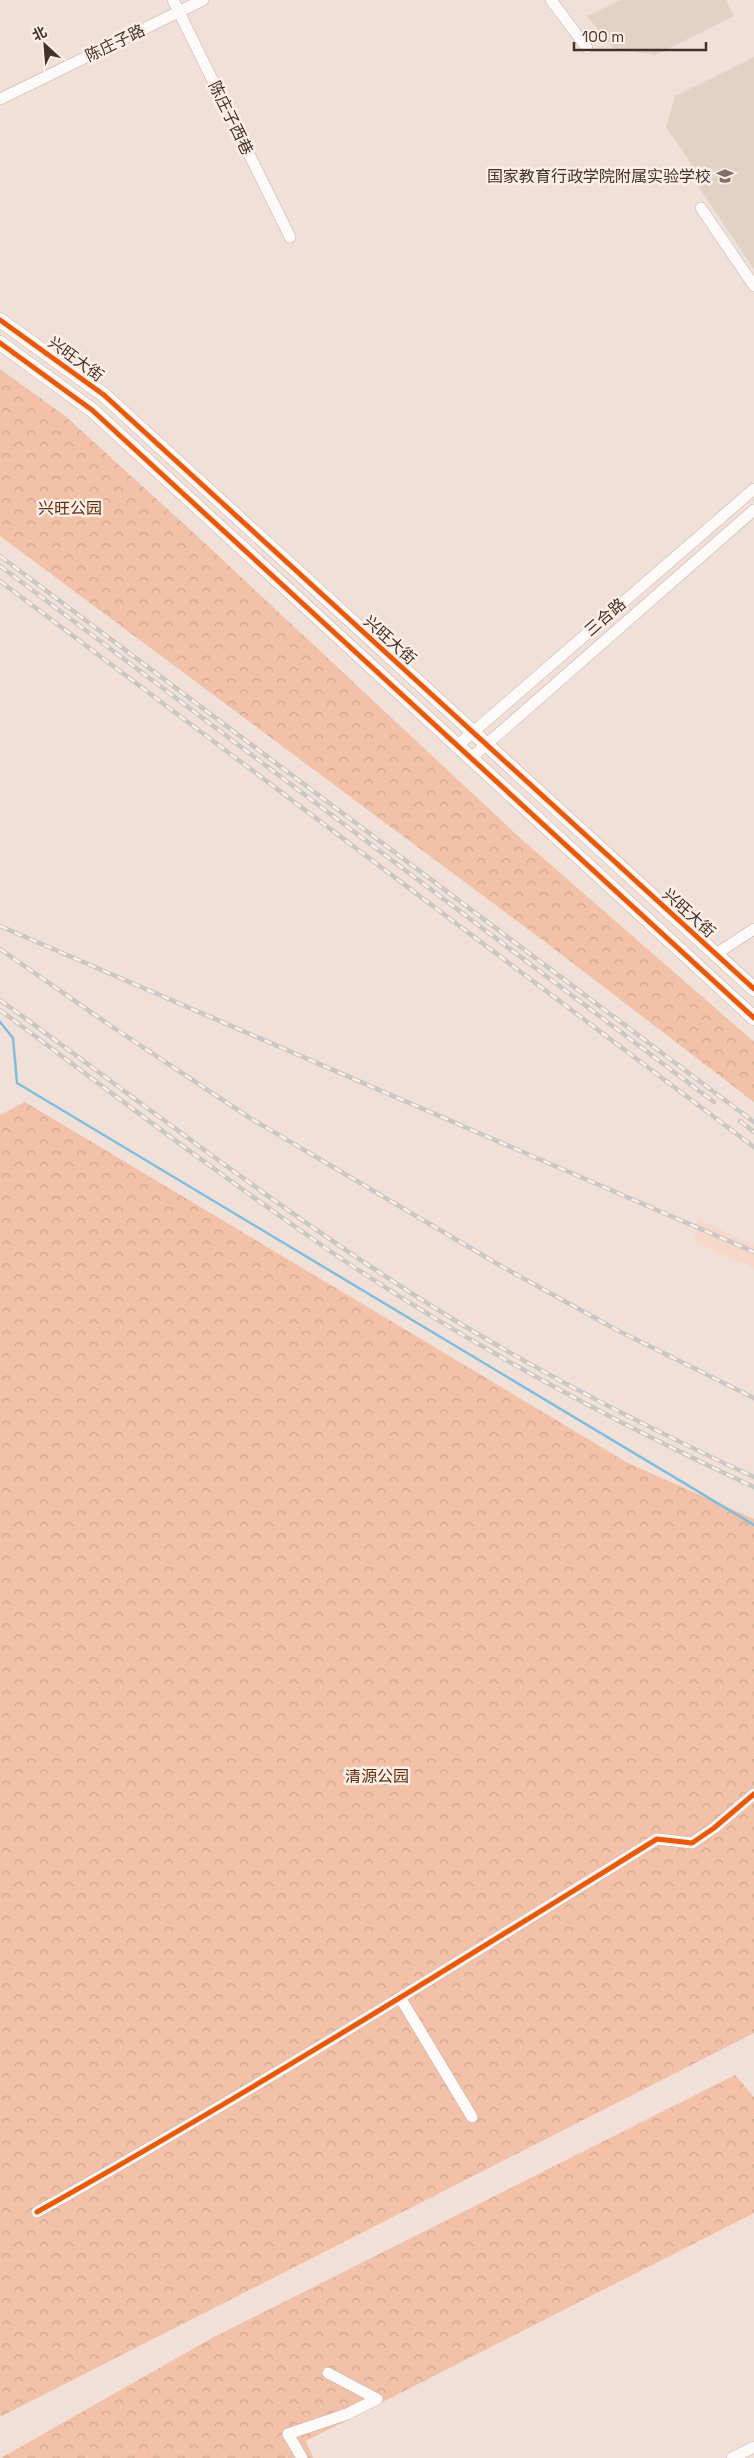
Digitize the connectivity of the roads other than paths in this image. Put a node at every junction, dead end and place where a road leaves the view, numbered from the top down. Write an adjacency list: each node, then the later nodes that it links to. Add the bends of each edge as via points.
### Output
1 (173, 0): 4 (street, 陈庄子西巷)
2 (203, 0): 4 (street, 陈庄子路)
3 (550, 0): 5 (street)
4 (178, 12): 6 (street, 陈庄子路); 8 (street, 陈庄子西巷)
5 (587, 48)
6 (0, 99)
7 (701, 208): 9 (street)
8 (290, 237)
9 (750, 271): 10 (street)
10 (754, 286)
11 (0, 320): 15 (main road, 兴旺大街, via 104,395)
12 (0, 343): 17 (main road, 兴旺大街, via 92,410)
13 (754, 490): 15 (street, 三合路)
14 (754, 510): 16 (street, 三合路)
15 (472, 732): 16 (main road, 兴旺大街); 17 (street, 三合路)
16 (486, 744): 18 (street, 三合路); 20 (main road, 兴旺大街)
17 (457, 746): 18 (main road, 兴旺大街)
18 (471, 758): 22 (main road, 兴旺大街)
19 (754, 929): 20 (street)
20 (716, 954): 21 (main road, 兴旺大街)
21 (754, 989)
22 (754, 1018)
23 (754, 1794): 24 (street, via 692,1843 657,1839)
24 (401, 1999): 25 (street); 26 (street, via 148,2150)
25 (472, 2117)
26 (37, 2212)
27 (328, 2373): 29 (street, via 377,2399 347,2414 288,2434)
28 (754, 2447): 30 (street)
29 (302, 2458)
30 (732, 2458)

